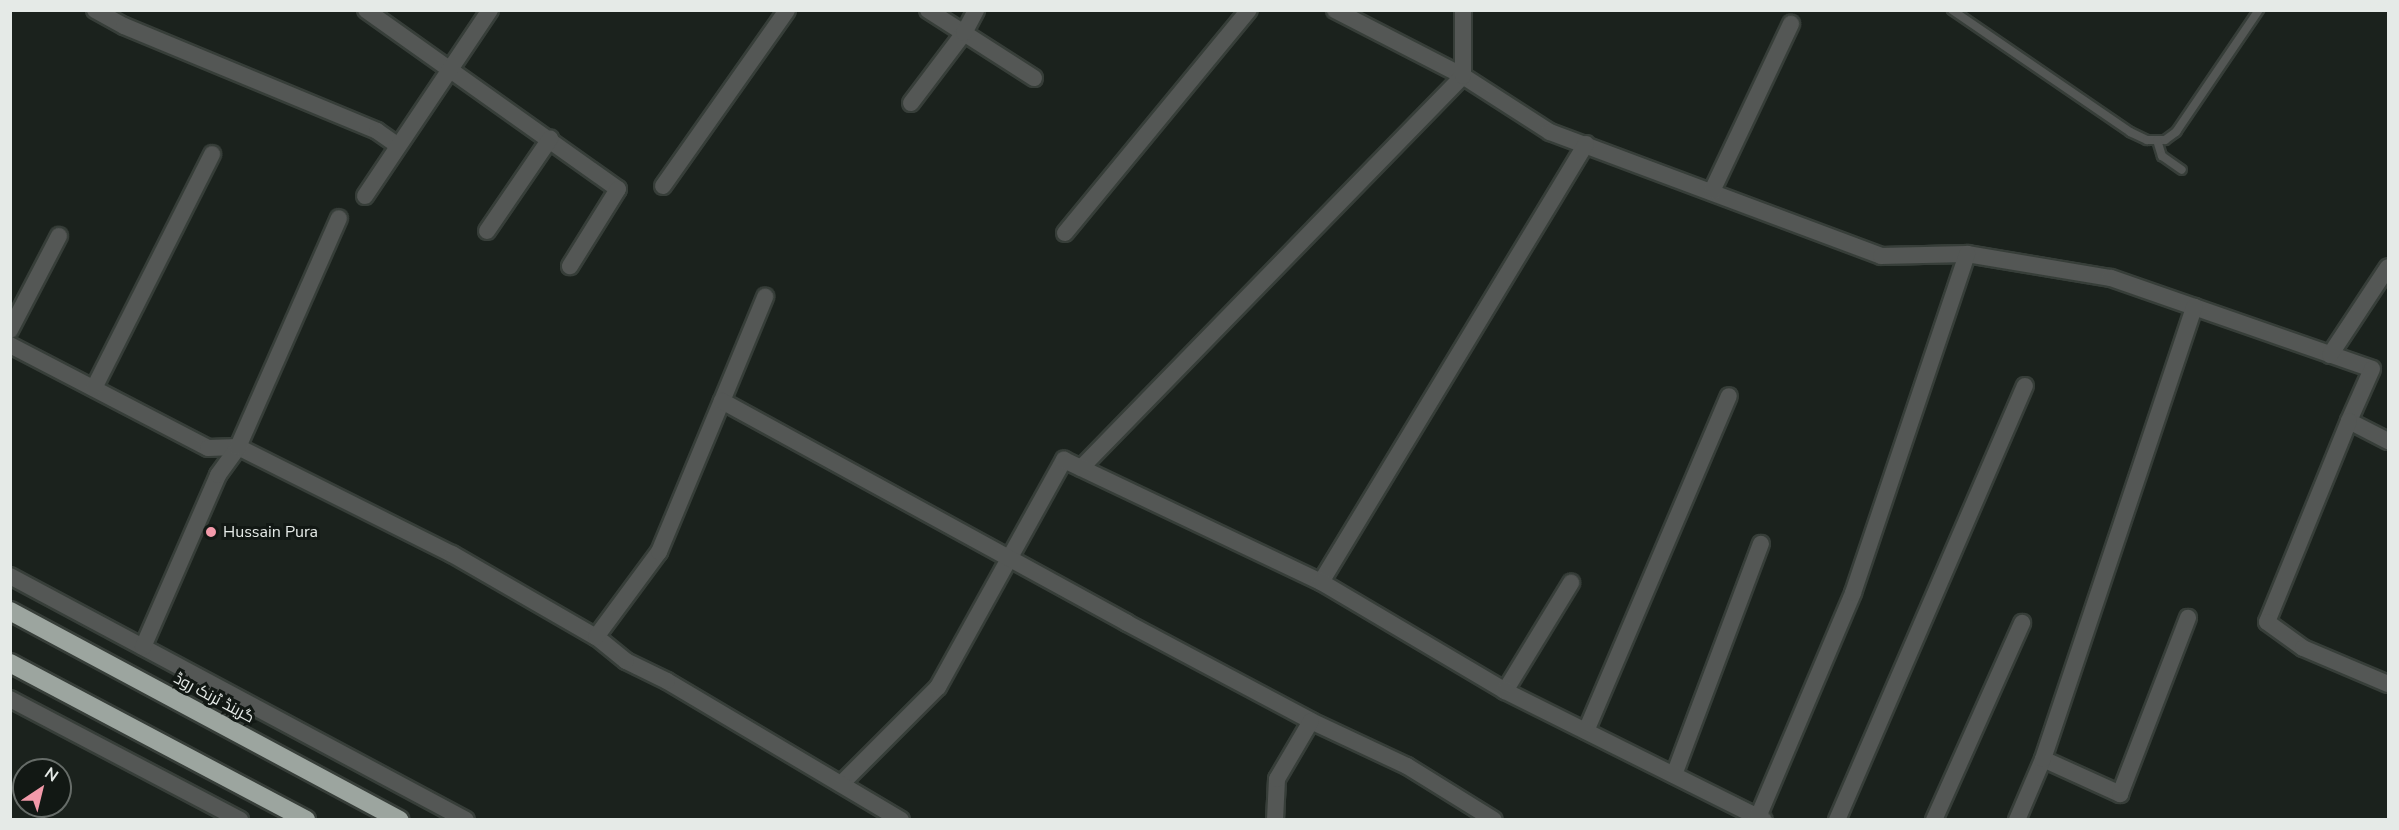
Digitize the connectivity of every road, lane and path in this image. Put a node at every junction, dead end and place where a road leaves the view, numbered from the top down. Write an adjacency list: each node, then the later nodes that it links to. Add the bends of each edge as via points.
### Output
1 (95, 10): 21 (street, via 377,131)
2 (366, 10): 14 (street)
3 (490, 10): 14 (street)
4 (788, 10): 24 (street)
5 (928, 10): 13 (street)
6 (975, 10): 13 (street)
7 (1249, 10): 29 (street)
8 (1335, 10): 15 (street)
9 (1463, 10): 15 (street)
10 (1952, 10): 19 (lane, via 2130,132)
11 (2259, 10): 19 (lane, via 2176,132 2165,140)
12 (1791, 24): 25 (street)
13 (964, 33): 16 (street); 17 (street)
14 (451, 69): 18 (street); 21 (street)
15 (1463, 76): 20 (street, via 1550,132); 46 (street)
16 (1034, 78)
17 (911, 102)
18 (550, 140): 28 (street); 32 (street, via 618,189)
19 (2157, 140): 23 (lane, via 2162,156)
20 (1586, 144): 25 (street); 50 (street)
21 (398, 145): 26 (street)
22 (212, 154): 40 (street)
23 (2182, 170)
24 (663, 186)
25 (1712, 191): 31 (street, via 1881,256)
26 (365, 196)
27 (339, 218): 45 (street)
28 (487, 231)
29 (1065, 233)
30 (59, 236): 36 (street)
31 (1967, 254): 35 (street, via 2111,278); 67 (street, via 1853,593)
32 (570, 266)
33 (2388, 267): 38 (street)
34 (765, 297): 42 (street)
35 (2194, 307): 38 (street); 63 (street)
36 (10, 330)
37 (10, 345): 40 (street)
38 (2330, 355): 43 (street, via 2372,369)
39 (2025, 386): 74 (street)
40 (94, 388): 45 (street, via 208,448)
41 (1729, 396): 62 (street)
42 (722, 401): 48 (street); 55 (street, via 659,552)
43 (2349, 421): 44 (street); 58 (street, via 2267,622 2303,648)
44 (2388, 441)
45 (238, 447): 55 (street, via 452,554); 56 (street, via 218,475)
46 (1080, 468): 48 (street, via 1064,460); 50 (street)
47 (1761, 544): 64 (street)
48 (1010, 558): 61 (street); 65 (street, via 938,687)
49 (10, 576): 56 (street)
50 (1321, 582): 59 (street)
51 (1571, 583): 59 (street)
52 (10, 611): 70 (highway, گرینڈ ٹرنک روڈ)
53 (2188, 618): 63 (street, via 2120,794)
54 (2022, 623): 75 (street)
55 (596, 637): 65 (street, via 626,661)
56 (143, 647): 66 (street)
57 (10, 663): 69 (highway)
58 (2388, 684)
59 (1505, 691): 62 (street)
60 (10, 699): 68 (street)
61 (1311, 721): 72 (street, via 1277,779); 73 (street, via 1407,766)
62 (1586, 731): 64 (street)
63 (2043, 759): 76 (street)
64 (1674, 775): 67 (street)
65 (841, 784): 71 (street)
66 (459, 818)
67 (1761, 818)
68 (240, 819)
69 (306, 819)
70 (400, 819)
71 (901, 819)
72 (1275, 819)
73 (1494, 819)
74 (1837, 819)
75 (1934, 819)
76 (2018, 819)

